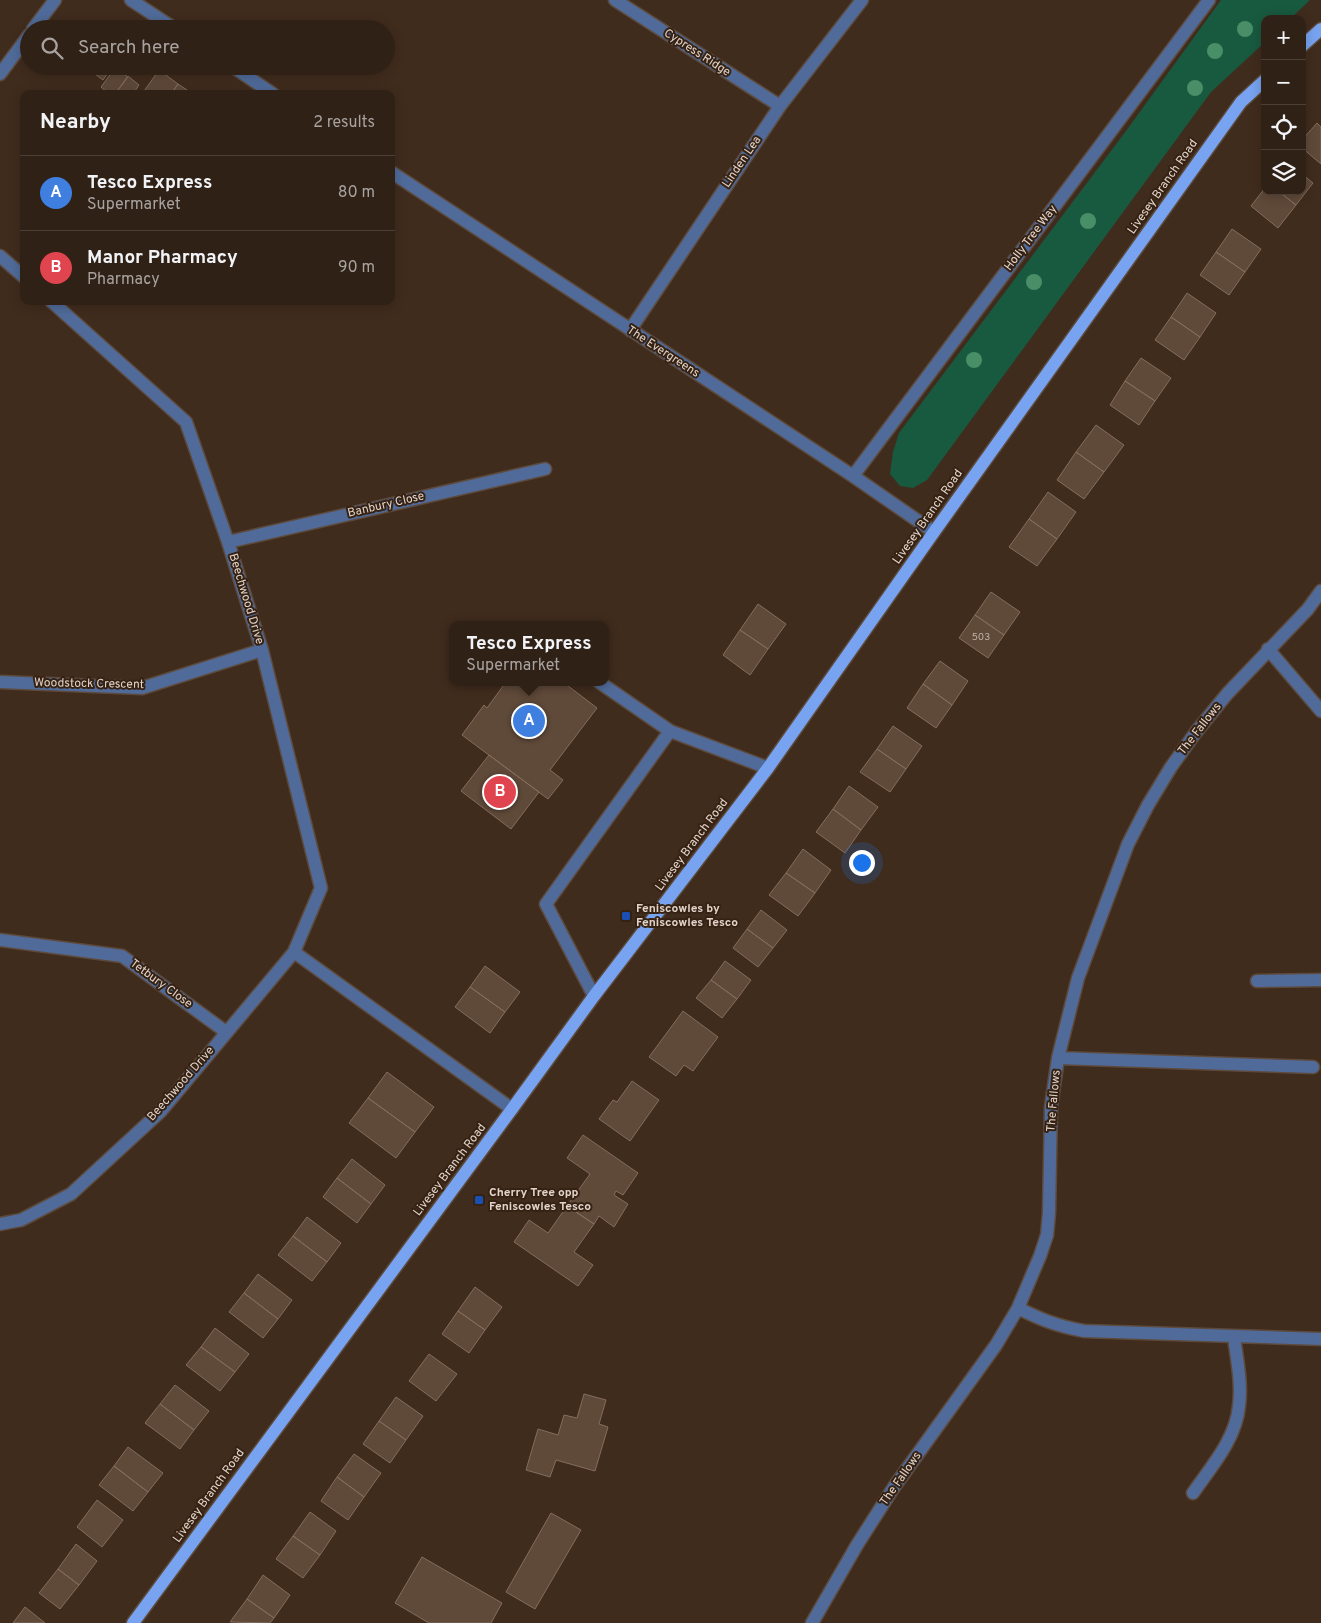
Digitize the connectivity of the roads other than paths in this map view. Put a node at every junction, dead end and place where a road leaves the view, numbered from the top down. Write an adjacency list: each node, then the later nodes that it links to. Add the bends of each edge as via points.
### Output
1 (54, 0): 6 (street)
2 (132, 0): 7 (street)
3 (614, 0): 15 (street, Cypress Ridge)
4 (862, 0): 15 (street, Linden Lea)
5 (1208, 0): 22 (street, Holly Tree Way)
6 (40, 20)
7 (162, 20)
8 (1321, 29): 9 (main road)
9 (1306, 42)
10 (20, 47): 11 (street)
11 (0, 74)
12 (245, 75): 14 (street)
13 (1261, 84): 23 (main road, Livesey Branch Road, via 1241,102)
14 (267, 90)
15 (780, 106): 20 (street, Linden Lea)
16 (395, 175): 20 (street, The Evergreens)
17 (0, 256): 18 (street)
18 (20, 274)
19 (55, 305): 24 (street, Beechwood Drive, via 186,422)
20 (630, 330): 22 (street, The Evergreens)
21 (545, 469): 24 (street, Banbury Close)
22 (853, 476): 23 (street, The Evergreens)
23 (934, 532): 32 (main road, Livesey Branch Road)
24 (228, 542): 26 (street, Beechwood Drive)
25 (1321, 590): 27 (street, The Fallows, via 1308,609)
26 (262, 650): 28 (street, Woodstock Crescent, via 142,688); 34 (street, Beechwood Drive, via 321,888)
27 (1268, 650): 30 (street); 39 (street, The Fallows, via 1196,732 1144,812 1128,844 1078,978)
28 (0, 682)
29 (605, 686): 31 (street)
30 (1321, 711)
31 (670, 731): 32 (street); 37 (street, via 546,904)
32 (768, 768): 37 (main road, Livesey Branch Road)
33 (0, 940): 38 (street, Tetbury Close, via 122,956)
34 (294, 952): 38 (street, Beechwood Drive); 41 (street)
35 (1321, 980): 36 (street)
36 (1257, 981)
37 (594, 996): 41 (main road, Livesey Branch Road)
38 (226, 1032): 42 (street, Beechwood Drive, via 161,1111 71,1194 21,1220)
39 (1058, 1058): 40 (street); 43 (street, The Fallows, via 1051,1107 1047,1235)
40 (1313, 1067)
41 (512, 1110): 47 (main road, Livesey Branch Road)
42 (0, 1224)
43 (1018, 1308): 44 (street, via 1058,1326 1084,1331); 48 (street, The Fallows, via 996,1345 894,1487)
44 (1234, 1337): 45 (street); 46 (street, via 1240,1387 1236,1423 1220,1454)
45 (1321, 1339)
46 (1193, 1493)
47 (133, 1623)
48 (812, 1623)

